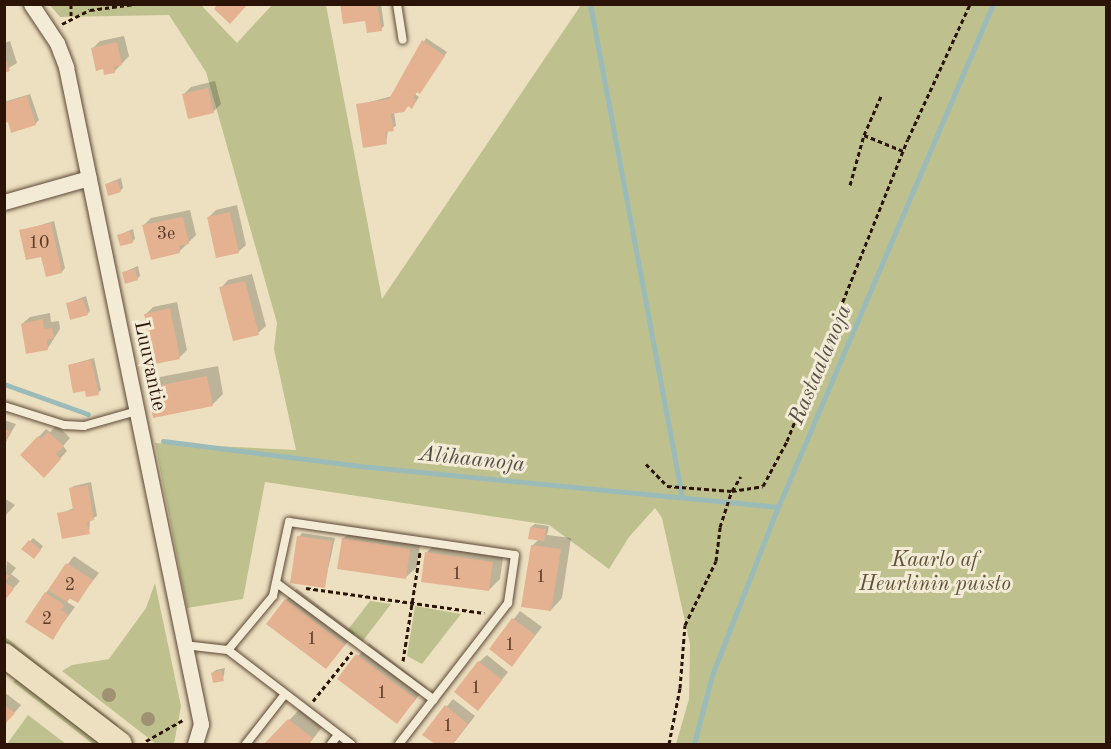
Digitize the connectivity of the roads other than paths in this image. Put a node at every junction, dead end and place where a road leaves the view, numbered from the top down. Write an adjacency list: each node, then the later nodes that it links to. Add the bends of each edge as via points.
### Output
1 (31, 4): 4 (street, Luuvantie, via 50,31 66,66)
2 (397, 4): 3 (lane)
3 (403, 39)
4 (89, 178): 5 (street); 7 (street, Luuvantie)
5 (4, 202)
6 (4, 406): 7 (lane, via 64,425 84,426)
7 (137, 411): 9 (street, Luuvantie)
8 (278, 584): 10 (lane, via 273,596); 13 (lane); 13 (lane, via 289,522 515,555 508,603)
9 (184, 645): 10 (lane); 16 (street, Luuvantie, via 201,724)
10 (228, 650): 12 (lane)
11 (4, 655): 15 (main road)
12 (285, 694): 14 (lane); 17 (lane)
13 (434, 700): 20 (lane)
14 (338, 735): 18 (lane); 19 (lane)
15 (120, 744)
16 (195, 744)
17 (246, 744)
18 (331, 744)
19 (351, 744)
20 (399, 744)

